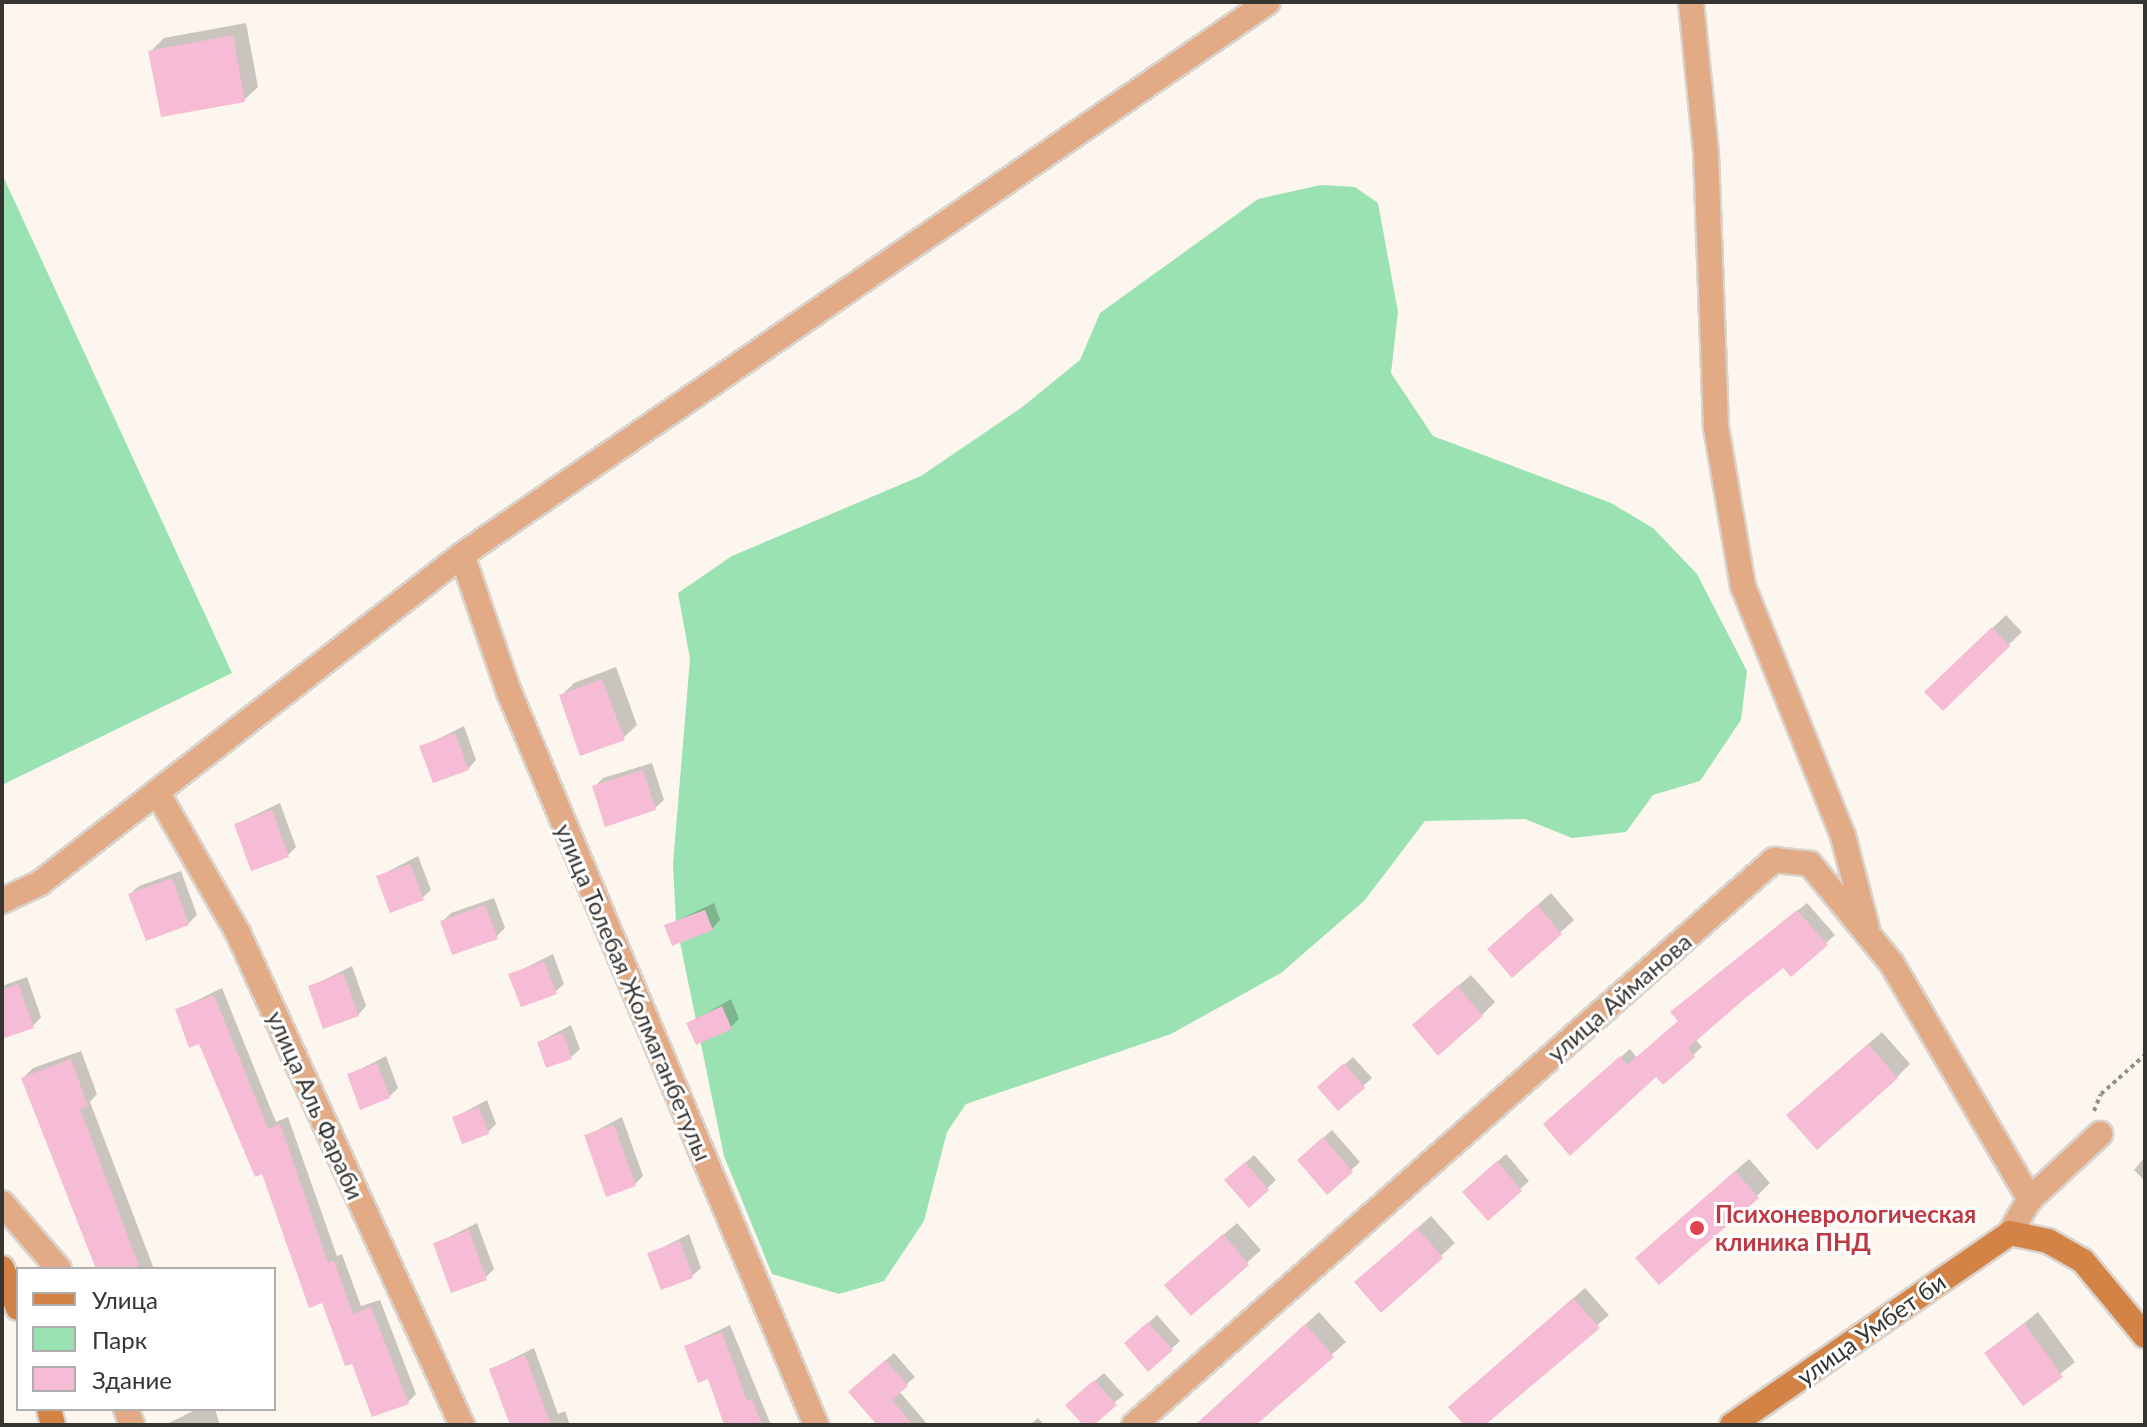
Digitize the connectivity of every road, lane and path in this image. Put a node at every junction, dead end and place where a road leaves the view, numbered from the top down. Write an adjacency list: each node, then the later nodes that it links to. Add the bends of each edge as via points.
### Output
1 (1268, 2): 3 (street)
2 (1691, 2): 6 (street, via 1706,153 1716,427 1743,586 1843,836)
3 (462, 555): 4 (street); 17 (street, улица Толебая Жолмаганбетулы, via 509,692)
4 (157, 792): 5 (street, via 40,883); 16 (street, улица Аль Фараби, via 238,933)
5 (2, 901)
6 (1868, 934): 9 (street, улица Айманова, via 1892,964); 18 (street, улица Айманова, via 1810,864 1774,860)
7 (2145, 1055): 8 (path, via 2101,1094)
8 (2095, 1128): 9 (street)
9 (2030, 1199): 11 (street)
10 (2, 1203): 12 (street)
11 (2010, 1233): 15 (street, via 2048,1241 2083,1261); 19 (street, улица Умбет би)
12 (57, 1267)
13 (2, 1268): 14 (street)
14 (16, 1303)
15 (2145, 1336)
16 (462, 1425)
17 (816, 1425)
18 (1134, 1425)
19 (1732, 1425)

